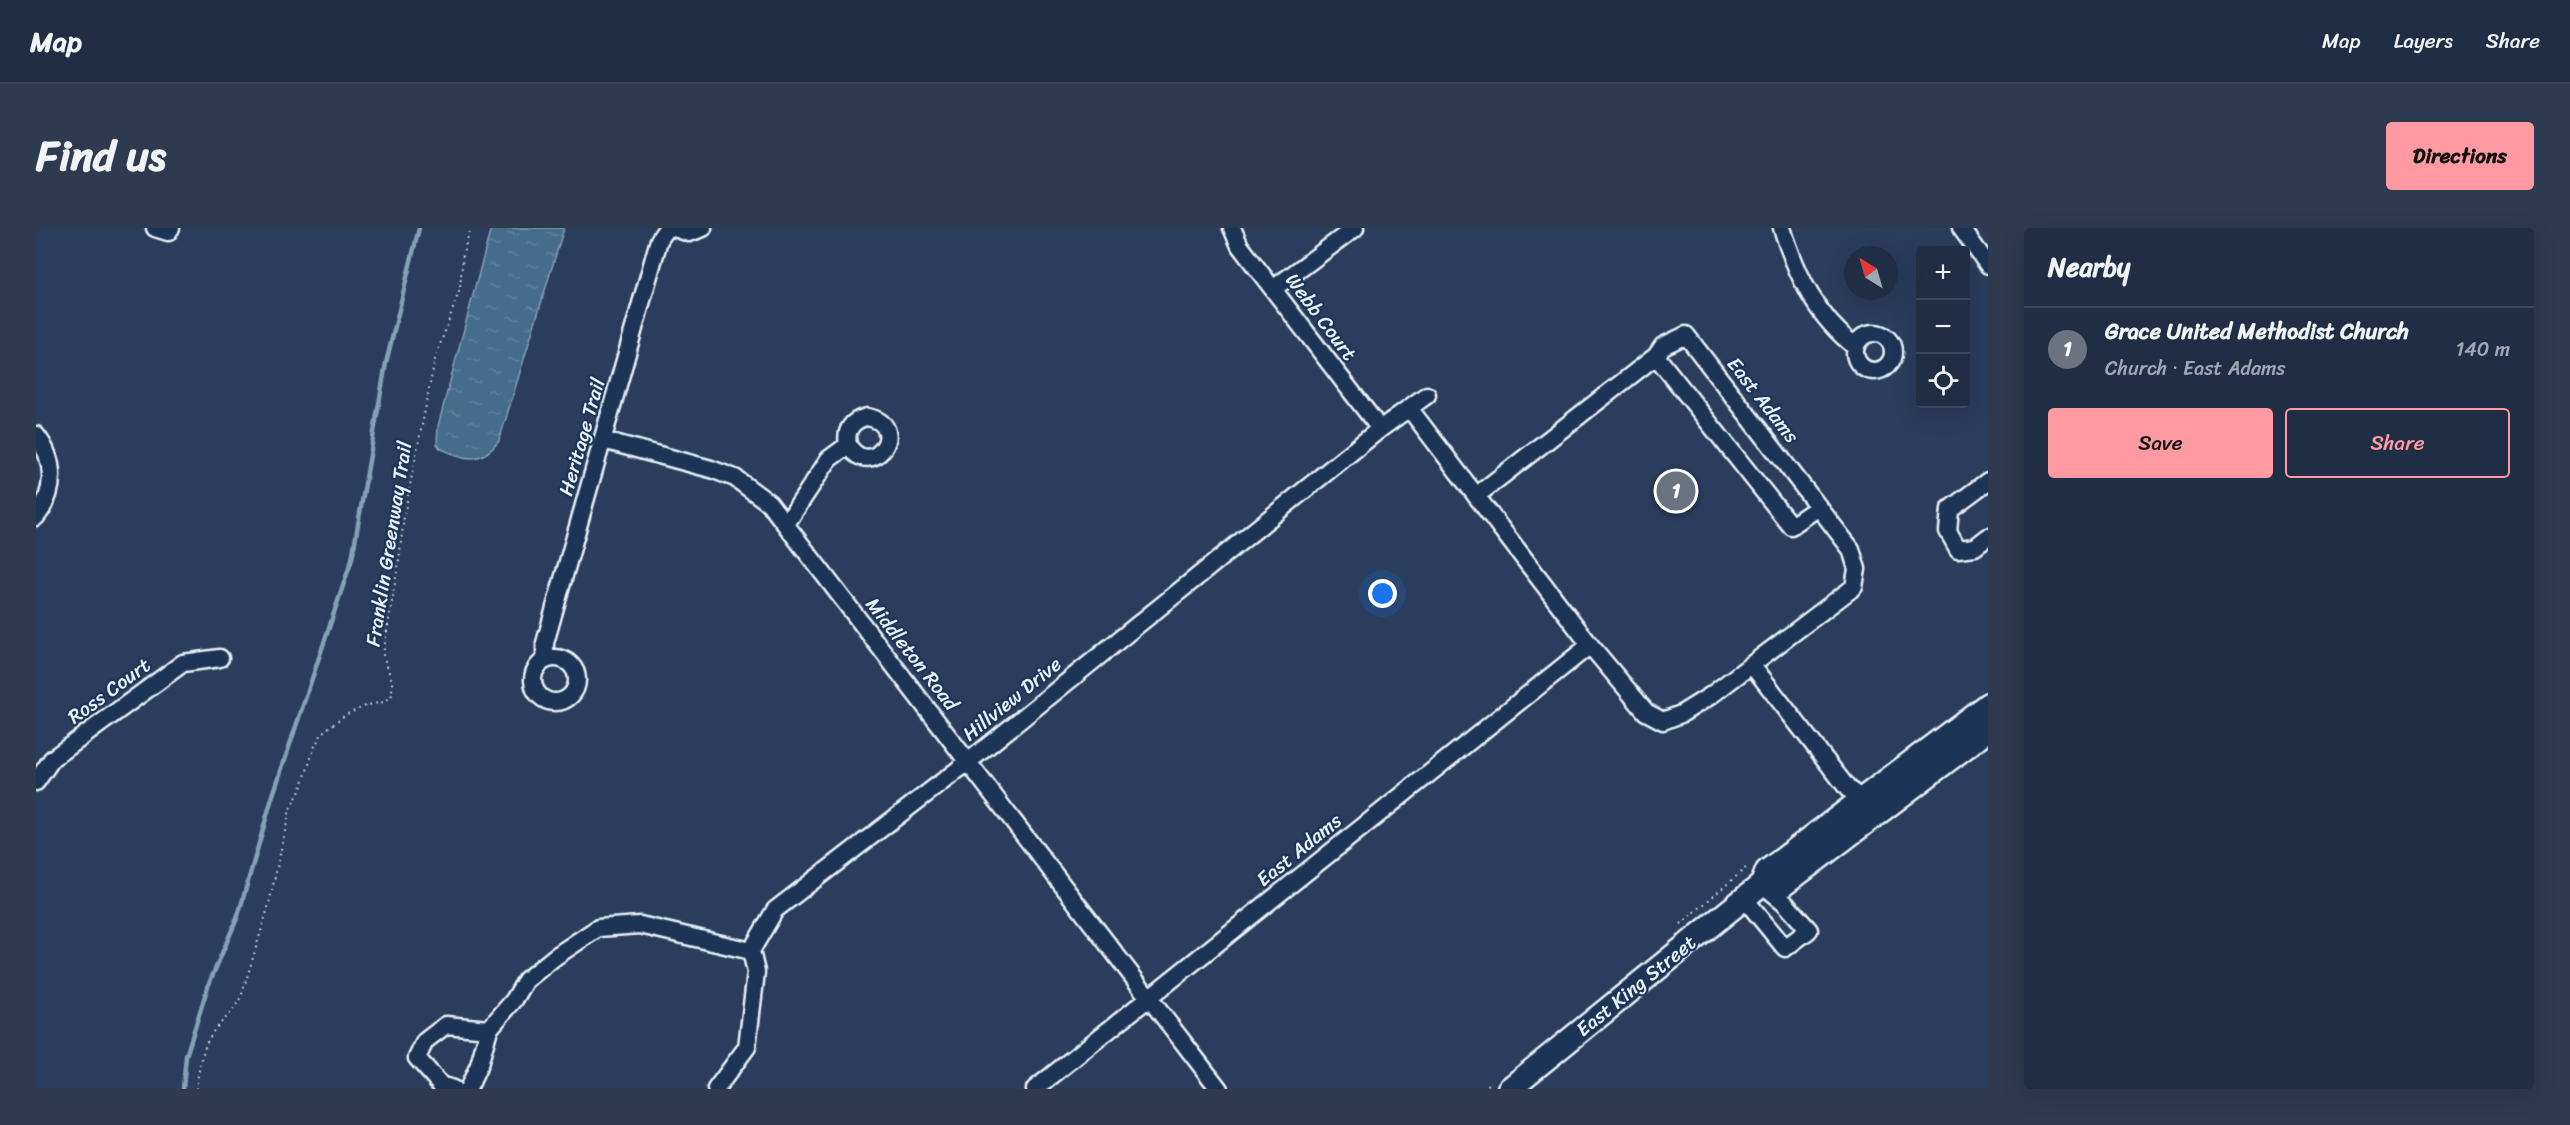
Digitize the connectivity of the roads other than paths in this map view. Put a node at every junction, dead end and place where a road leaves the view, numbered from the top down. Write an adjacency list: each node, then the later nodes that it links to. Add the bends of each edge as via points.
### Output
1 (155, 228): 2 (street, via 168,232)
2 (171, 228)
3 (668, 228): 18 (street, Heritage Trail, via 659,240)
4 (674, 228): 5 (street, via 689,233)
5 (703, 228)
6 (1233, 228): 11 (street, Webb Court, via 1240,246)
7 (1355, 228): 11 (street)
8 (1782, 228): 12 (street, via 1798,273 1818,309)
9 (1961, 228): 10 (street)
10 (1988, 265)
11 (1273, 289): 16 (street, Webb Court)
12 (1856, 347)
13 (1656, 356): 21 (street, East Adams); 22 (street, via 1791,526); 22 (street, East Adams, via 1663,346 1686,335)
14 (1427, 395): 15 (street, Hillview Drive)
15 (1409, 408): 16 (street, Hillview Drive); 21 (street)
16 (1380, 429): 32 (street, Hillview Drive)
17 (36, 435): 23 (street, via 46,447 52,468 50,490)
18 (603, 440): 24 (street, Middleton Road, via 735,478 769,503); 28 (street, Heritage Trail, via 545,643)
19 (848, 445): 24 (street, via 829,459)
20 (1988, 481): 25 (street, via 1950,509 1948,531 1958,549 1975,547)
21 (1476, 496): 26 (street, East Adams)
22 (1819, 507): 29 (street, East Adams, via 1851,549 1857,569 1854,587)
23 (36, 517)
24 (786, 524): 32 (street, Middleton Road)
25 (1988, 537)
26 (1590, 645): 29 (street, East Adams, via 1646,712 1663,721 1682,714); 39 (street, East Adams)
27 (220, 658): 33 (street, Ross Court, via 183,663 52,759)
28 (545, 660)
29 (1752, 665): 34 (street, via 1848,789)
30 (1988, 704): 34 (main road, East King Street)
31 (1988, 730): 35 (main road, East King Street)
32 (968, 762): 38 (street, Hillview Drive, via 775,910); 39 (street, Middleton Road)
33 (36, 782)
34 (1861, 798): 35 (street); 36 (main road, East King Street, via 1767,871)
35 (1874, 816): 36 (main road, East King Street, via 1782,886)
36 (1762, 884): 37 (main road, East King Street); 37 (street, via 1809,930 1785,948)
37 (1744, 898): 46 (main road, East King Street)
38 (751, 951): 40 (street, via 640,925 598,928 526,980); 43 (street, via 756,972 747,1047)
39 (1149, 997): 44 (street, East Adams); 45 (street, Middleton Road)
40 (489, 1029): 41 (street, via 446,1026 425,1041 417,1058 441,1085); 42 (street)
41 (453, 1089)
42 (468, 1089)
43 (716, 1089)
44 (1035, 1089)
45 (1219, 1089)
46 (1509, 1089)

